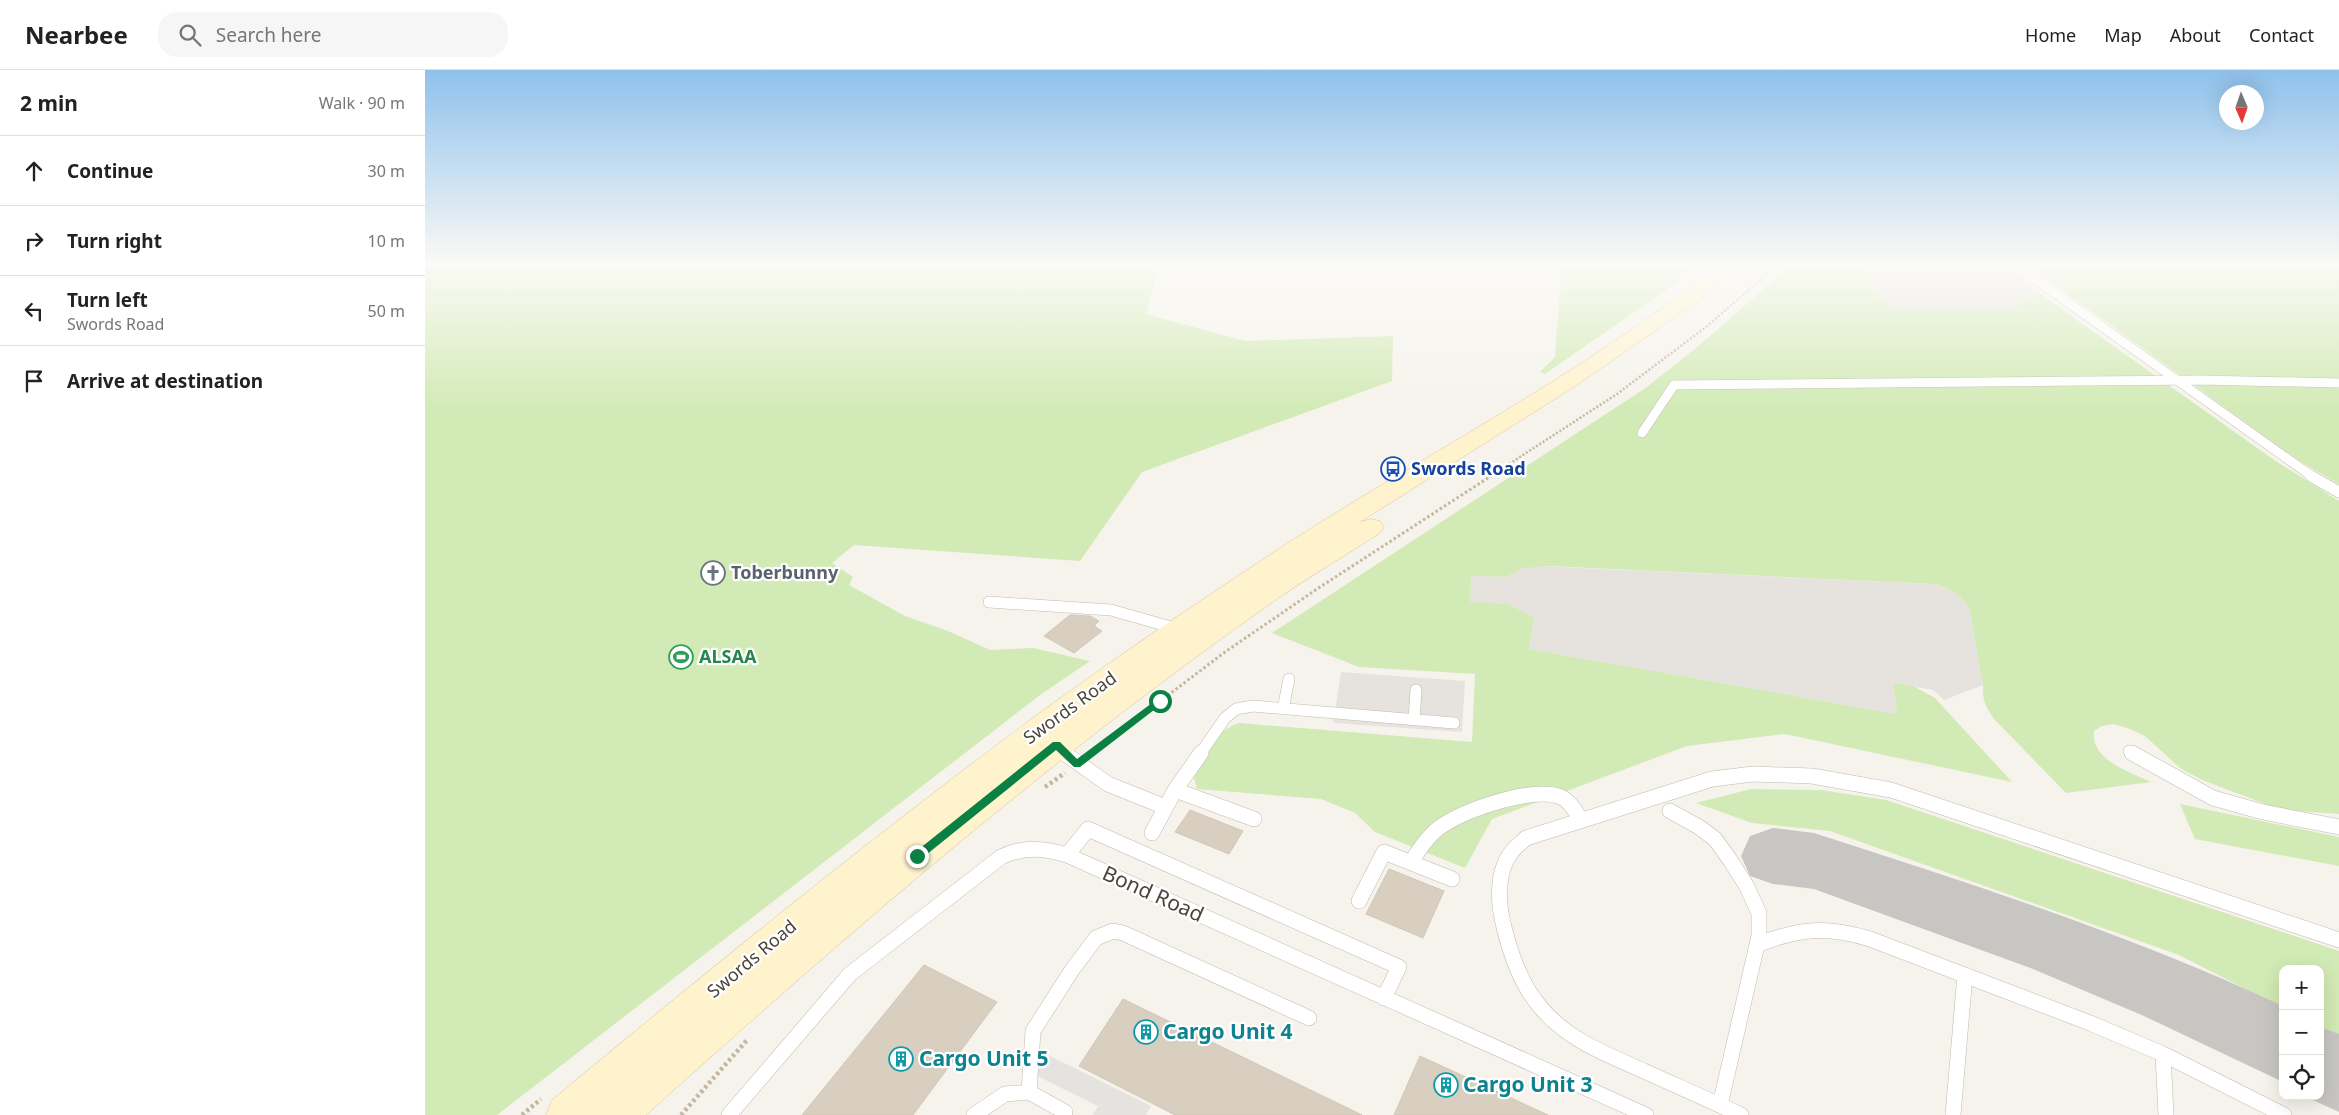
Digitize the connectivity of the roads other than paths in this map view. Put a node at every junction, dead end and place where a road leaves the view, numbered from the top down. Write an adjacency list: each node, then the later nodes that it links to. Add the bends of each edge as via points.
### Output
1 (1668, 313): 9 (main road, Swords Road, via 1569,380 1278,562)
2 (1694, 313): 16 (main road, Swords Road, via 1594,385 1268,592)
3 (2082, 313): 4 (lane)
4 (2176, 381): 5 (lane); 6 (lane, via 1674,385); 7 (lane, via 2311,476)
5 (2339, 383)
6 (1641, 433)
7 (2339, 492)
8 (989, 602): 9 (lane, via 1111,610)
9 (1179, 630): 36 (main road, Swords Road, via 1045,726 900,838 736,971)
10 (1289, 679): 12 (lane)
11 (1416, 690): 13 (lane)
12 (1283, 709): 13 (lane); 17 (lane, via 1253,706 1229,713)
13 (1414, 720): 14 (lane)
14 (1454, 723)
15 (2129, 751): 22 (lane, via 2213,798)
16 (1067, 755): 18 (lane, via 1122,793); 37 (main road, Swords Road, via 917,856 759,988)
17 (1175, 790): 18 (lane); 20 (lane)
18 (1165, 807): 23 (lane)
19 (1670, 811): 29 (lane, via 1715,839 1730,860 1759,914)
20 (1253, 818)
21 (1581, 820): 25 (lane, via 1563,798 1548,793 1528,795 1444,825 1418,849); 28 (lane, via 1688,785 1731,776 1788,773 1855,781 1891,790); 35 (lane, via 1526,838 1508,855 1499,891 1508,949 1521,977 1539,1006 1562,1029 1585,1044)
22 (2339, 827)
23 (1152, 833)
24 (1067, 855): 31 (lane, Bond Road); 31 (lane, via 1087,829 1399,967); 38 (lane, Bond Road, via 1027,847 1001,857 850,974)
25 (1411, 863): 26 (lane); 27 (lane, via 1384,852)
26 (1452, 879)
27 (1359, 900)
28 (2339, 940)
29 (1757, 945): 30 (lane, via 1775,937 1806,931 1838,930); 35 (lane)
30 (1965, 976): 33 (lane, via 2090,1022); 43 (lane)
31 (1383, 998): 41 (lane, Bond Road)
32 (1309, 1018): 34 (lane, via 1123,933 1103,933 1072,970 1033,1032)
33 (2163, 1054): 44 (lane); 45 (lane)
34 (1029, 1092): 39 (lane, via 1005,1094); 40 (lane, via 1065,1112)
35 (1720, 1105): 42 (lane)
36 (567, 1115)
37 (615, 1115)
38 (729, 1115)
39 (974, 1115)
40 (1063, 1115)
41 (1646, 1115)
42 (1741, 1115)
43 (1953, 1115)
44 (2166, 1115)
45 (2284, 1115)

